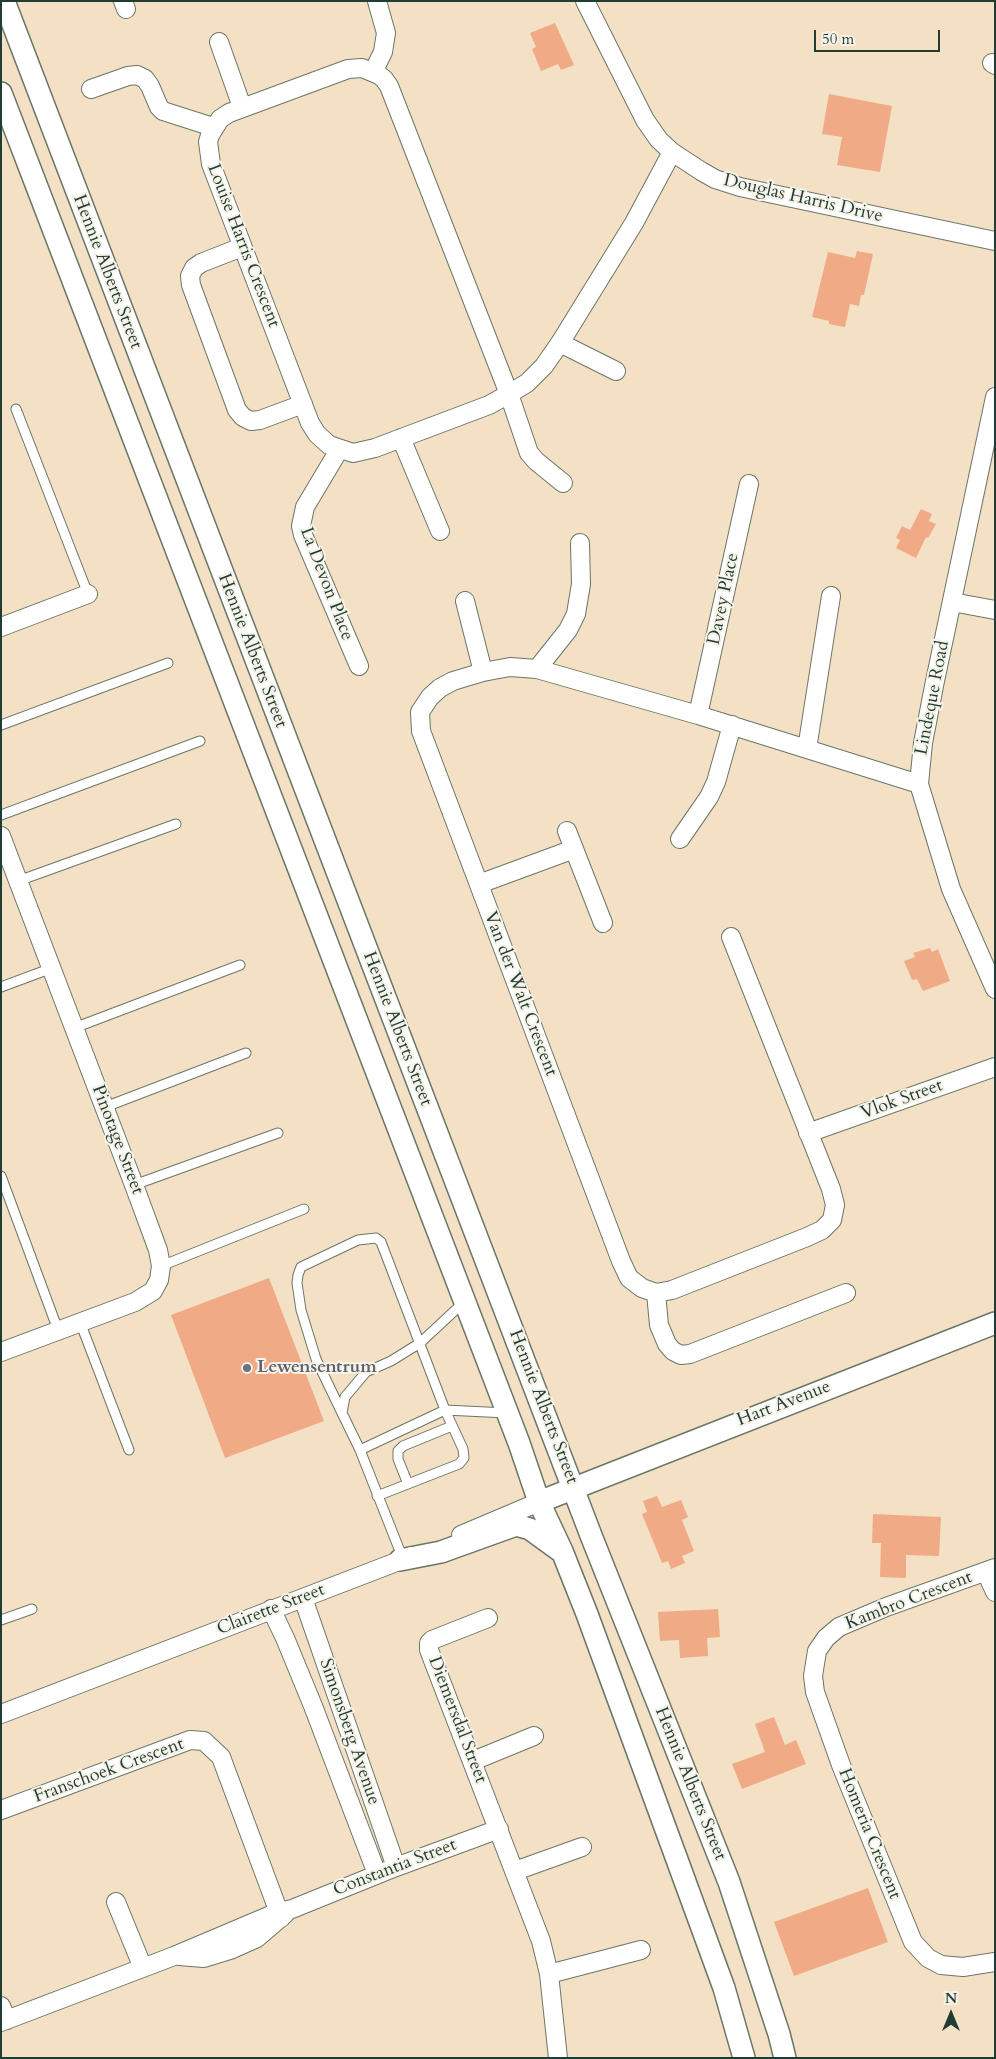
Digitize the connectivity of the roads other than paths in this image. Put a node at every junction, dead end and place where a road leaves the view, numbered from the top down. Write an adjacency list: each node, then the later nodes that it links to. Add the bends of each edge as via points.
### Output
1 (4, 1): 80 (street, Hennie Alberts Street)
2 (377, 1): 5 (street, via 386,33 383,52)
3 (585, 1): 10 (street, Douglas Harris Drive, via 645,120)
4 (219, 42): 8 (street)
5 (373, 72): 8 (street, via 348,68); 15 (street, via 390,86)
6 (91, 89): 9 (street, via 137,75 145,79 163,111)
7 (1, 93): 67 (street, Hennie Alberts Street)
8 (242, 107): 9 (street)
9 (213, 127): 12 (street, Louise Harris Crescent, via 208,142 209,158)
10 (672, 152): 11 (street, Douglas Harris Drive, via 714,179 740,187); 13 (street, via 634,224)
11 (995, 241)
12 (242, 247): 17 (street, Louise Harris Crescent); 17 (street, via 201,262 190,276 190,285 237,410 251,421)
13 (560, 343): 14 (street); 15 (street, via 544,366)
14 (616, 371)
15 (509, 394): 19 (street, via 489,405); 21 (street, via 529,453)
16 (995, 397): 28 (street, Lindeque Road)
17 (302, 404): 20 (street, Louise Harris Crescent, via 317,434)
18 (16, 408): 25 (lane)
19 (401, 438): 20 (street, via 365,452); 23 (street)
20 (339, 450): 32 (street, La Devon Place, via 305,507 301,526)
21 (562, 483)
22 (749, 484): 35 (street, Davey Place)
23 (440, 531)
24 (580, 543): 33 (street, via 581,584 576,614 568,630)
25 (88, 594): 30 (street)
26 (830, 596): 39 (street)
27 (465, 601): 34 (street)
28 (952, 602): 29 (street); 40 (street, Lindeque Road, via 923,743)
29 (995, 610)
30 (1, 627)
31 (168, 663): 36 (lane)
32 (358, 666)
33 (537, 668): 34 (street, Van der Walt Crescent, via 510,667); 35 (street, Van der Walt Crescent)
34 (483, 672): 48 (street, Van der Walt Crescent, via 440,688 420,712 421,731)
35 (698, 714): 37 (street, Van der Walt Crescent)
36 (1, 725)
37 (732, 725): 39 (street, Van der Walt Crescent); 45 (street, via 716,782)
38 (200, 741): 41 (lane)
39 (807, 749): 40 (street, Van der Walt Crescent)
40 (919, 784): 54 (street, Lindeque Road, via 951,889)
41 (1, 815)
42 (176, 824): 47 (lane)
43 (567, 831): 46 (street)
44 (1, 836): 47 (street, Pinotage Street)
45 (680, 839)
46 (574, 849): 48 (street); 49 (street)
47 (18, 881): 52 (street, Pinotage Street)
48 (479, 884): 65 (street, Van der Walt Crescent, via 620,1261 629,1278)
49 (603, 923)
50 (731, 937): 60 (street)
51 (240, 965): 55 (lane)
52 (52, 968): 53 (lane); 55 (street, Pinotage Street)
53 (1, 987)
54 (995, 989)
55 (74, 1028): 58 (street, Pinotage Street)
56 (246, 1053): 58 (lane)
57 (995, 1067): 60 (street, Vlok Street)
58 (105, 1107): 62 (street, Pinotage Street)
59 (278, 1133): 62 (lane)
60 (808, 1133): 65 (street, via 831,1189 835,1205 832,1220 822,1230 807,1237 672,1290)
61 (1, 1176): 70 (lane)
62 (134, 1185): 64 (street, Pinotage Street)
63 (304, 1210): 64 (lane)
64 (161, 1266): 68 (street, via 153,1291 135,1302)
65 (656, 1293): 66 (street, via 659,1325 667,1344 681,1355)
66 (846, 1293)
67 (464, 1302): 71 (lane); 75 (street, Hennie Alberts Street)
68 (80, 1322): 70 (street); 77 (lane)
69 (995, 1322): 80 (street, Hart Avenue)
70 (58, 1330): 72 (street)
71 (420, 1343): 73 (lane); 74 (lane, via 366,1372 345,1397); 74 (lane, via 381,1242 376,1238 358,1240 301,1267 297,1282 300,1310 316,1359)
72 (1, 1352)
73 (446, 1410): 75 (lane); 76 (lane); 78 (lane)
74 (342, 1413): 78 (lane)
75 (507, 1414): 82 (street, Hennie Alberts Street)
76 (452, 1426): 79 (lane, via 402,1446 398,1451); 79 (lane, via 464,1458 459,1464)
77 (130, 1450)
78 (360, 1450): 81 (lane)
79 (408, 1484): 81 (lane)
80 (575, 1488): 82 (street, Hart Avenue); 111 (street, Hennie Alberts Street, via 729,1882)
81 (377, 1496): 84 (lane)
82 (539, 1502): 83 (street, Hennie Alberts Street); 84 (street, Clairette Street)
83 (562, 1551): 84 (street, via 530,1529 516,1525 441,1552); 110 (street, Hennie Alberts Street, via 717,1969)
84 (402, 1560): 87 (street, Clairette Street)
85 (990, 1570): 86 (street); 92 (street, Kambro Crescent, via 886,1607 839,1627)
86 (995, 1592)
87 (303, 1598): 89 (street, Clairette Street); 99 (street, Simonsberg Avenue)
88 (32, 1609): 91 (lane)
89 (271, 1609): 93 (street, Clairette Street); 101 (street, Simonsberg Avenue, via 313,1706)
90 (488, 1618): 95 (street, Diemersdal Street, via 429,1643)
91 (1, 1620)
92 (826, 1638): 105 (street, Homeria Crescent, via 817,1651 814,1664 816,1692 841,1765 913,1942 928,1958 941,1965 963,1967)
93 (1, 1714)
94 (534, 1736): 95 (street)
95 (473, 1761): 97 (street, Diemersdal Street)
96 (1, 1810): 103 (street, Franschoek Crescent, via 190,1740 204,1741 221,1757)
97 (499, 1829): 99 (street, Constantia Street); 100 (street, Diemersdal Street)
98 (582, 1847): 100 (street)
99 (396, 1867): 101 (street, Constantia Street)
100 (515, 1871): 107 (street, Diemersdal Street, via 541,1941)
101 (377, 1874): 103 (street, Constantia Street)
102 (116, 1902): 106 (street)
103 (284, 1913): 106 (street, Constantia Street)
104 (641, 1950): 107 (street)
105 (995, 1962)
106 (143, 1968): 108 (street, Constantia Street)
107 (549, 1974): 109 (street, Diemersdal Street)
108 (3, 2016)
109 (558, 2058)
110 (744, 2058)
111 (785, 2058)

